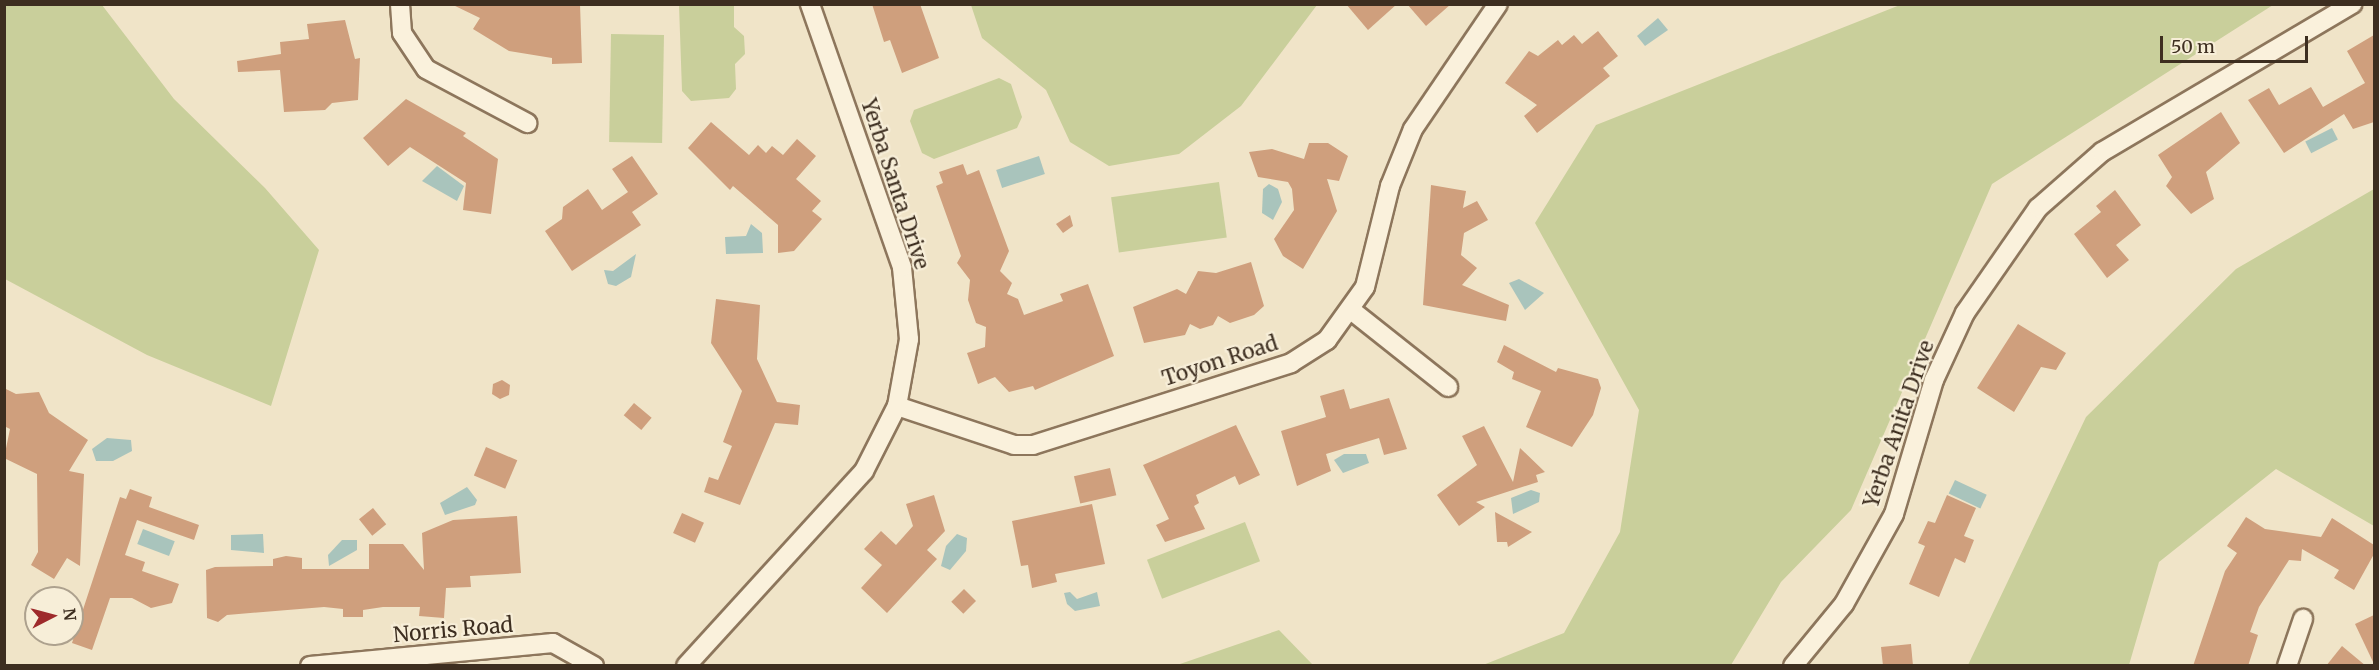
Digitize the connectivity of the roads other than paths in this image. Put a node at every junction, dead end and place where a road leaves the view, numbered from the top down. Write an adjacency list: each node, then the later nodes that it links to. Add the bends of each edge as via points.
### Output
1 (400, 4): 5 (street, via 402,33 426,69)
2 (810, 4): 8 (street, Yerba Santa Drive, via 902,267 909,339)
3 (1498, 4): 6 (street, Toyon Road, via 1413,129 1390,186 1365,287)
4 (2352, 4): 13 (street, Yerba Anita Drive, via 2102,152 2038,208 1965,313 1934,380 1894,514 1844,604)
5 (527, 123)
6 (1351, 310): 7 (street); 8 (street, Toyon Road, via 1327,340 1291,363 1033,445 1014,445)
7 (1448, 387)
8 (897, 406): 12 (street, Yerba Santa Drive, via 864,471)
9 (2303, 619): 14 (street)
10 (310, 666): 11 (street, Norris Road, via 553,643)
11 (594, 666)
12 (686, 666)
13 (1793, 666)
14 (2287, 666)

